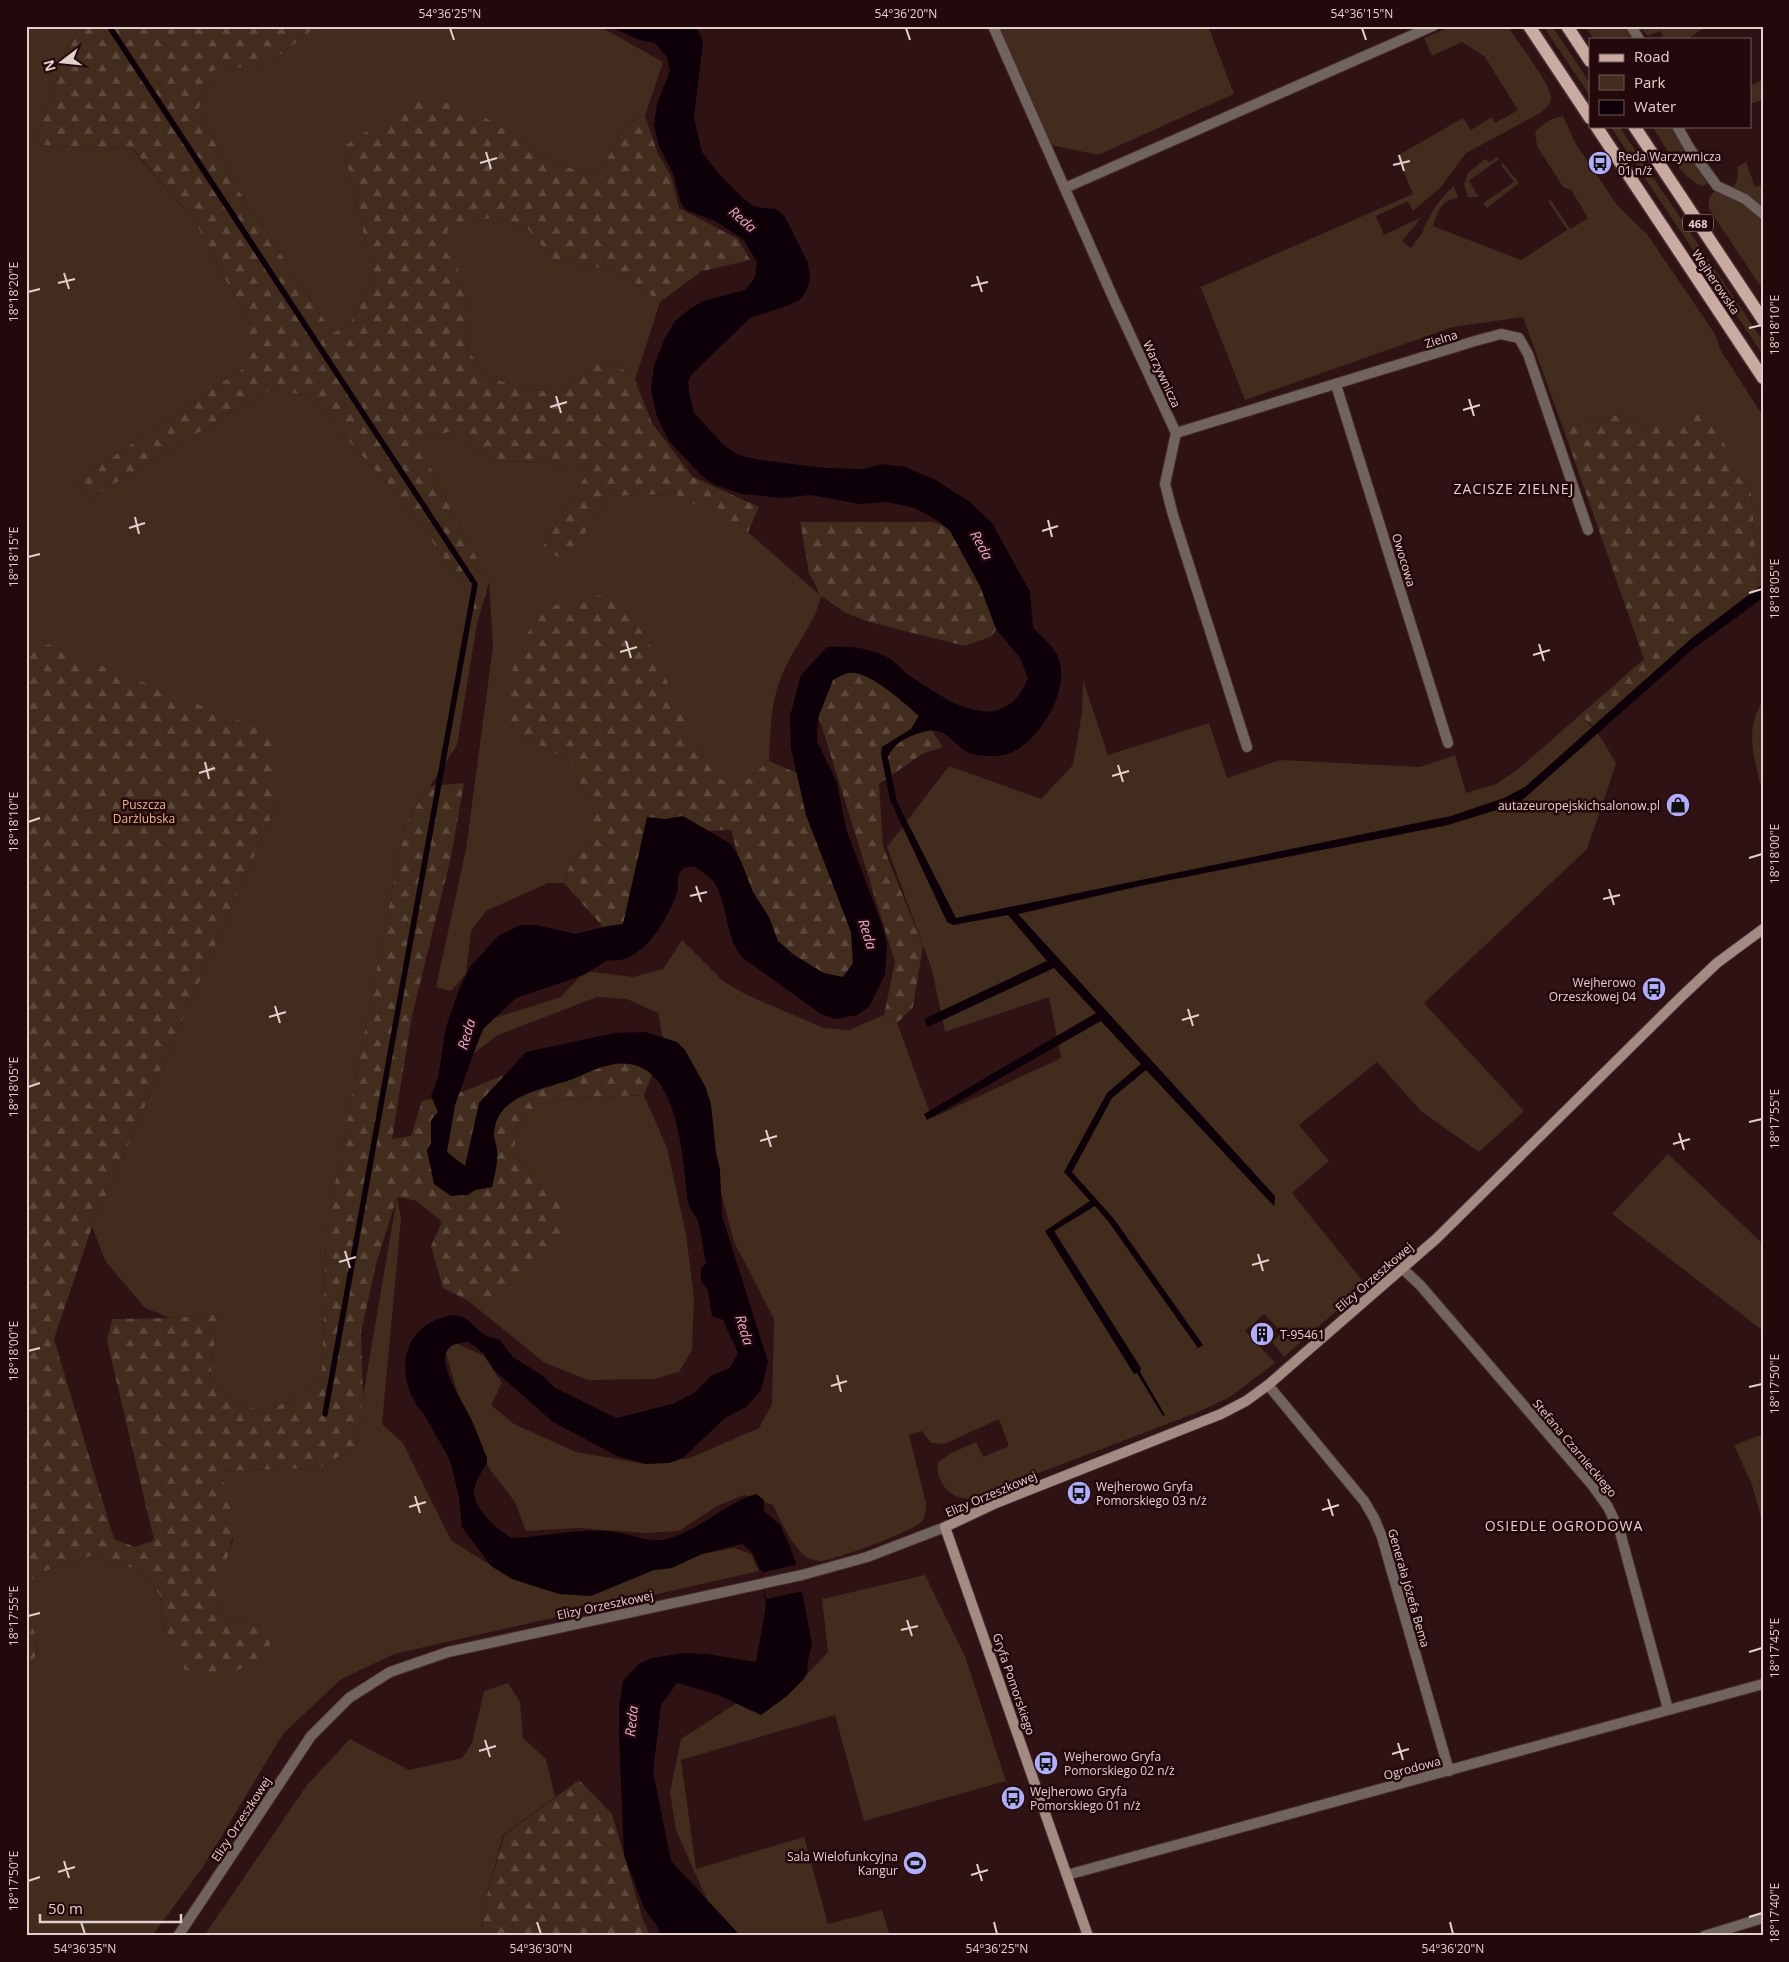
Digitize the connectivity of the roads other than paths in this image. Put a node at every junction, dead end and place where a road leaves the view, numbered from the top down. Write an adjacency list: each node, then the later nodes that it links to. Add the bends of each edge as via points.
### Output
1 (993, 26): 12 (street, Warzywnicza)
2 (1433, 26): 12 (street)
3 (1529, 26): 8 (main road)
4 (1567, 26): 7 (main road)
5 (1631, 26): 6 (street)
6 (1637, 38)
7 (1589, 59)
8 (1589, 116)
9 (1597, 128): 15 (main road, Wejherowska / 468)
10 (1635, 128): 14 (main road, Wejherowska / 468)
11 (1678, 128): 13 (street, via 1717,186 1745,200)
12 (1066, 188): 17 (street, Warzywnicza)
13 (1763, 214)
14 (1763, 320)
15 (1763, 378)
16 (1336, 385): 17 (street, Zielna); 18 (street, Zielna, via 1501,334 1518,338 1528,354); 19 (street, Owocowa)
17 (1176, 433): 20 (street, via 1165,484)
18 (1588, 530)
19 (1448, 743)
20 (1247, 747)
21 (1763, 929): 22 (street, Elizy Orzeszkowej, via 1717,963)
22 (1403, 1269): 23 (street, Elizy Orzeszkowej); 26 (street, Stefana Czarnieckiego, via 1587,1478 1608,1507 1620,1532)
23 (1268, 1385): 24 (street, Elizy Orzeszkowej, via 1221,1414 996,1503); 27 (street, Generała Józefa Bema, via 1364,1501 1374,1518)
24 (945, 1527): 28 (street, Gryfa Pomorskiego); 30 (street, Elizy Orzeszkowej, via 867,1557 802,1575 448,1652 390,1672 349,1698 311,1736)
25 (1763, 1684): 26 (street, Ogrodowa)
26 (1668, 1710): 27 (street, Ogrodowa)
27 (1449, 1771): 28 (street, Ogrodowa)
28 (1067, 1875): 31 (street, Gryfa Pomorskiego)
29 (1763, 1918): 32 (street)
30 (178, 1936)
31 (1088, 1936)
32 (1704, 1936)

